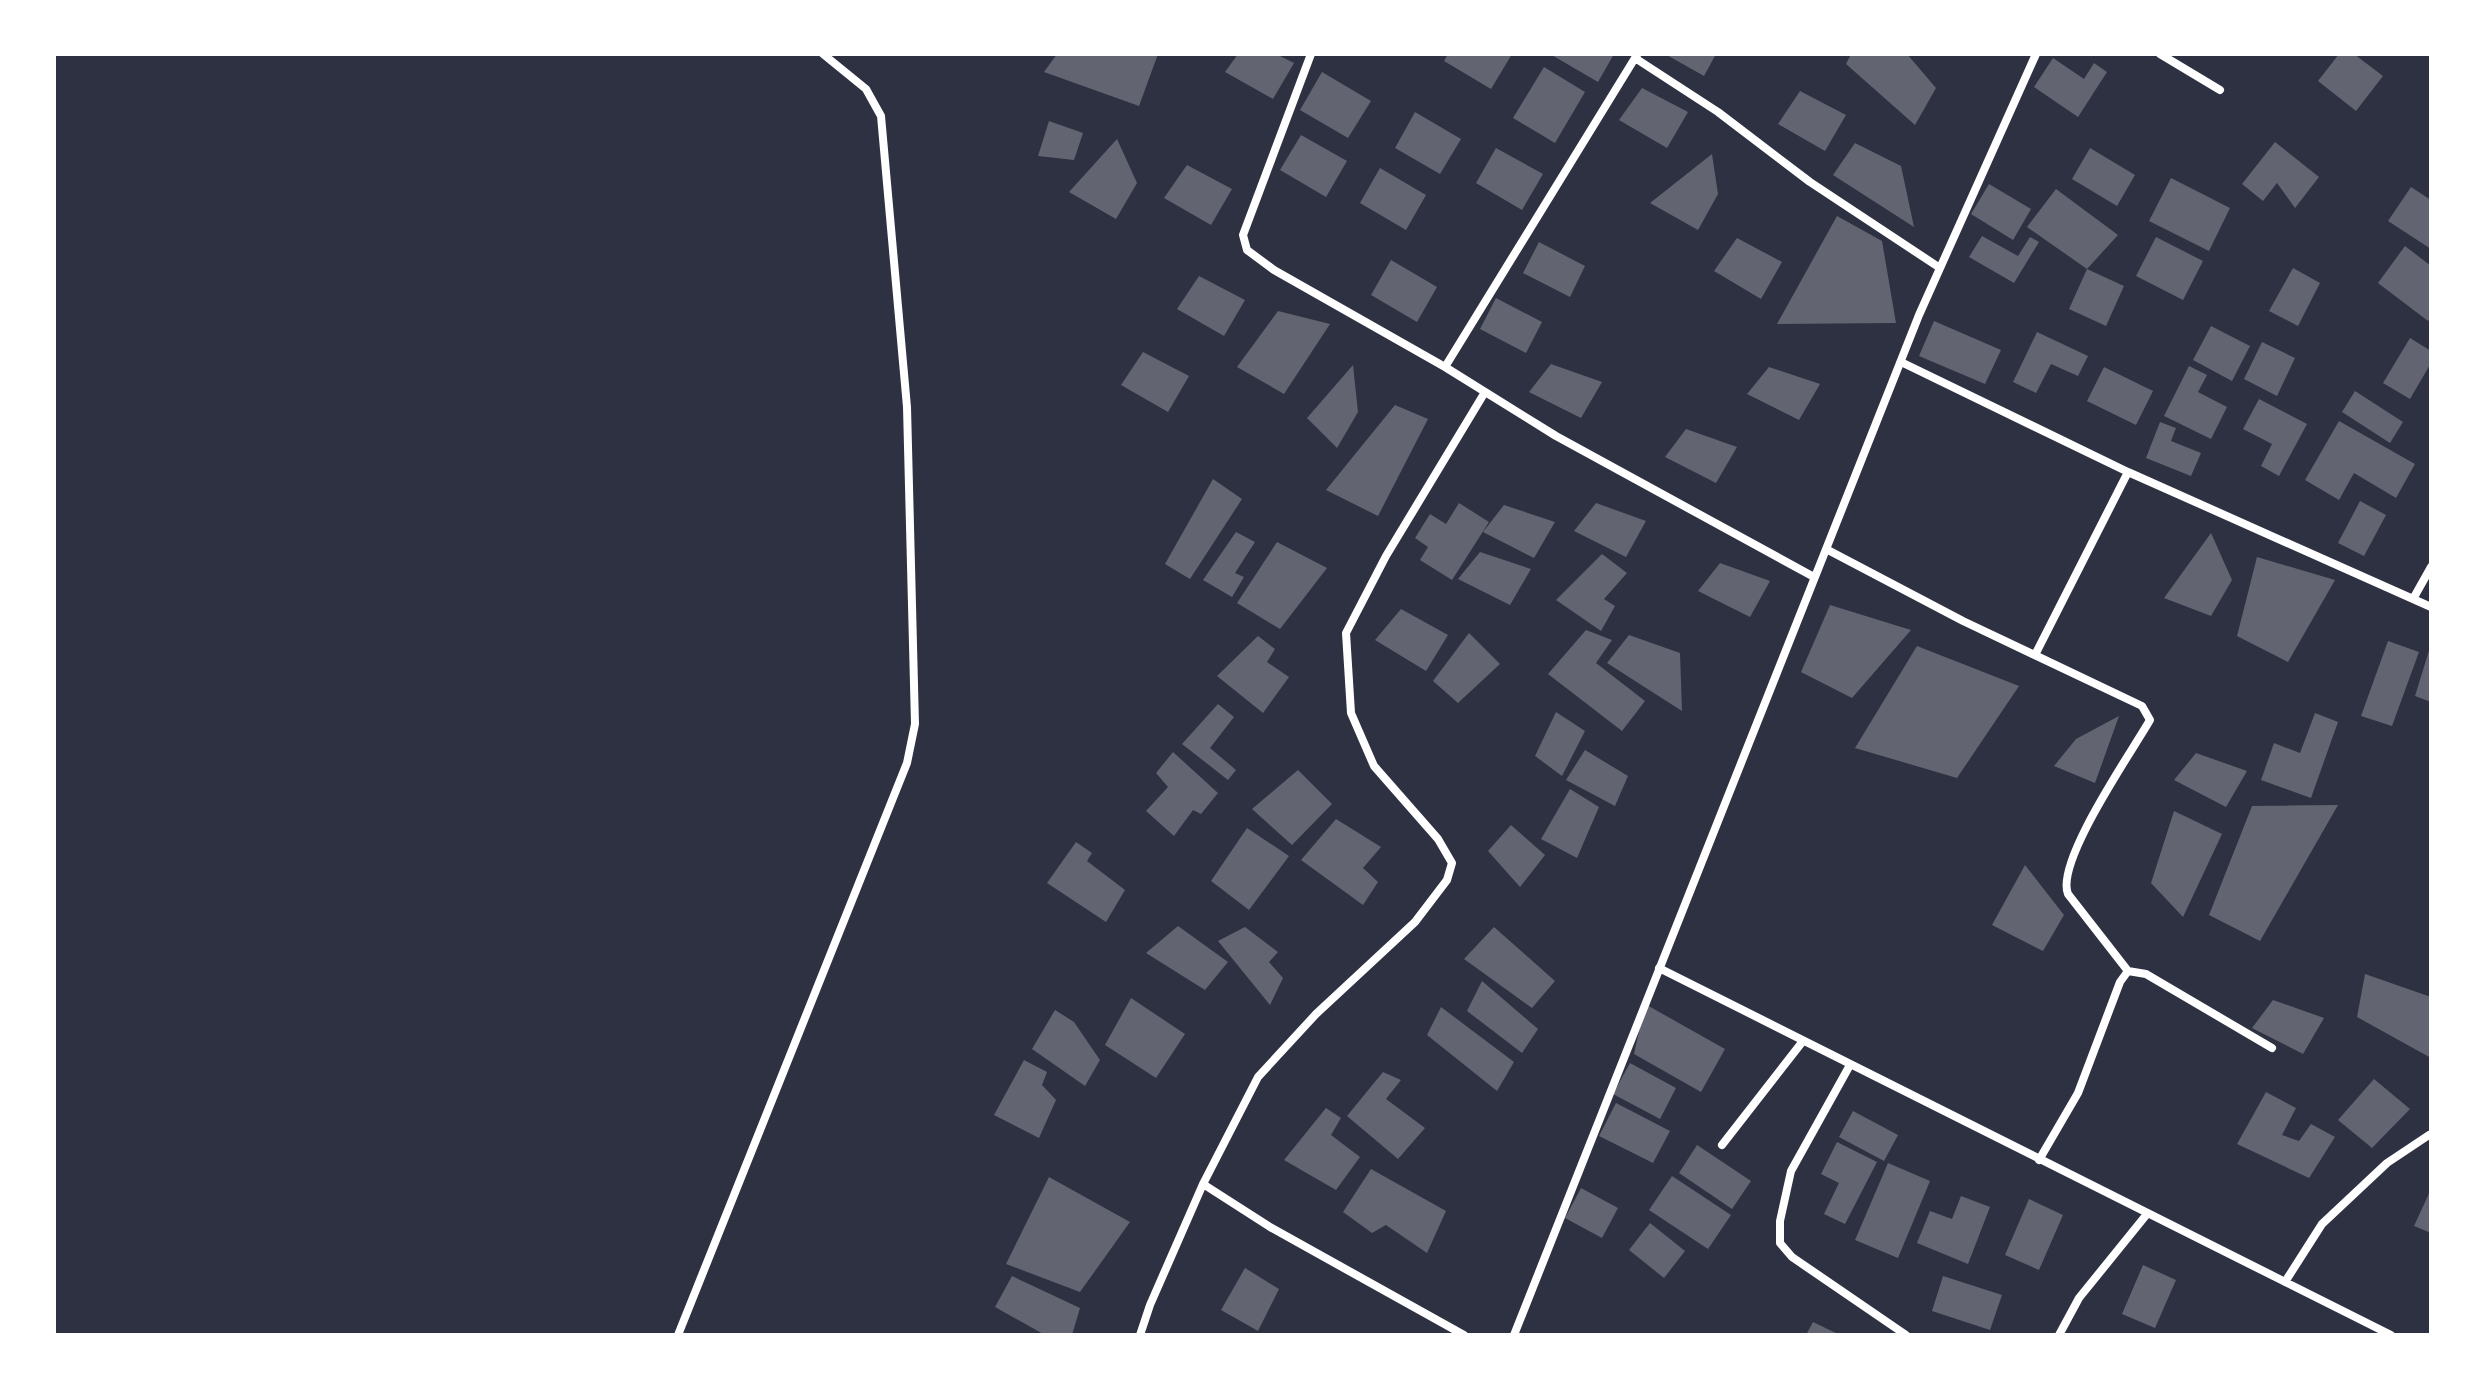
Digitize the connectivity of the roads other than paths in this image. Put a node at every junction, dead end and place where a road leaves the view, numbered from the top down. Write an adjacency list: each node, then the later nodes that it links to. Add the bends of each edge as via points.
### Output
1 (823, 54): 29 (street, via 866,89 881,116 907,407 915,724 907,763)
2 (1311, 54): 9 (street, via 1243,235 1247,250)
3 (2036, 54): 7 (street)
4 (2160, 54): 6 (street)
5 (1636, 56): 7 (street); 9 (street)
6 (2220, 90)
7 (1940, 268): 8 (street)
8 (1901, 362): 11 (street); 12 (street)
9 (1445, 367): 10 (street)
10 (1485, 392): 14 (street); 26 (street, via 1346,633 1351,713 1374,766 1438,839 1452,863 1447,880 1415,922 1316,1014 1258,1077)
11 (2128, 472): 15 (street); 17 (street)
12 (1826, 549): 14 (street); 17 (street)
13 (2431, 567): 15 (street)
14 (1814, 577): 18 (street)
15 (2413, 599): 16 (street)
16 (2431, 607)
17 (2035, 655): 19 (street, via 2142,706 2150,720 2075,846 2064,885)
18 (1659, 968): 20 (street); 32 (street)
19 (2128, 971): 21 (street, via 2146,974); 25 (street, via 2078,1093)
20 (1803, 1041): 22 (street); 24 (street)
21 (2272, 1048)
22 (1850, 1065): 25 (street); 33 (street, via 1791,1171 1780,1243 1792,1257)
23 (2429, 1135): 28 (street, via 2387,1163 2322,1224)
24 (1722, 1145)
25 (2039, 1160): 27 (street)
26 (1203, 1184): 30 (street); 31 (street)
27 (2147, 1214): 28 (street); 34 (street, via 2079,1298)
28 (2285, 1282): 35 (street)
29 (678, 1335)
30 (1140, 1335)
31 (1464, 1335)
32 (1514, 1335)
33 (1906, 1335)
34 (2059, 1335)
35 (2391, 1335)

